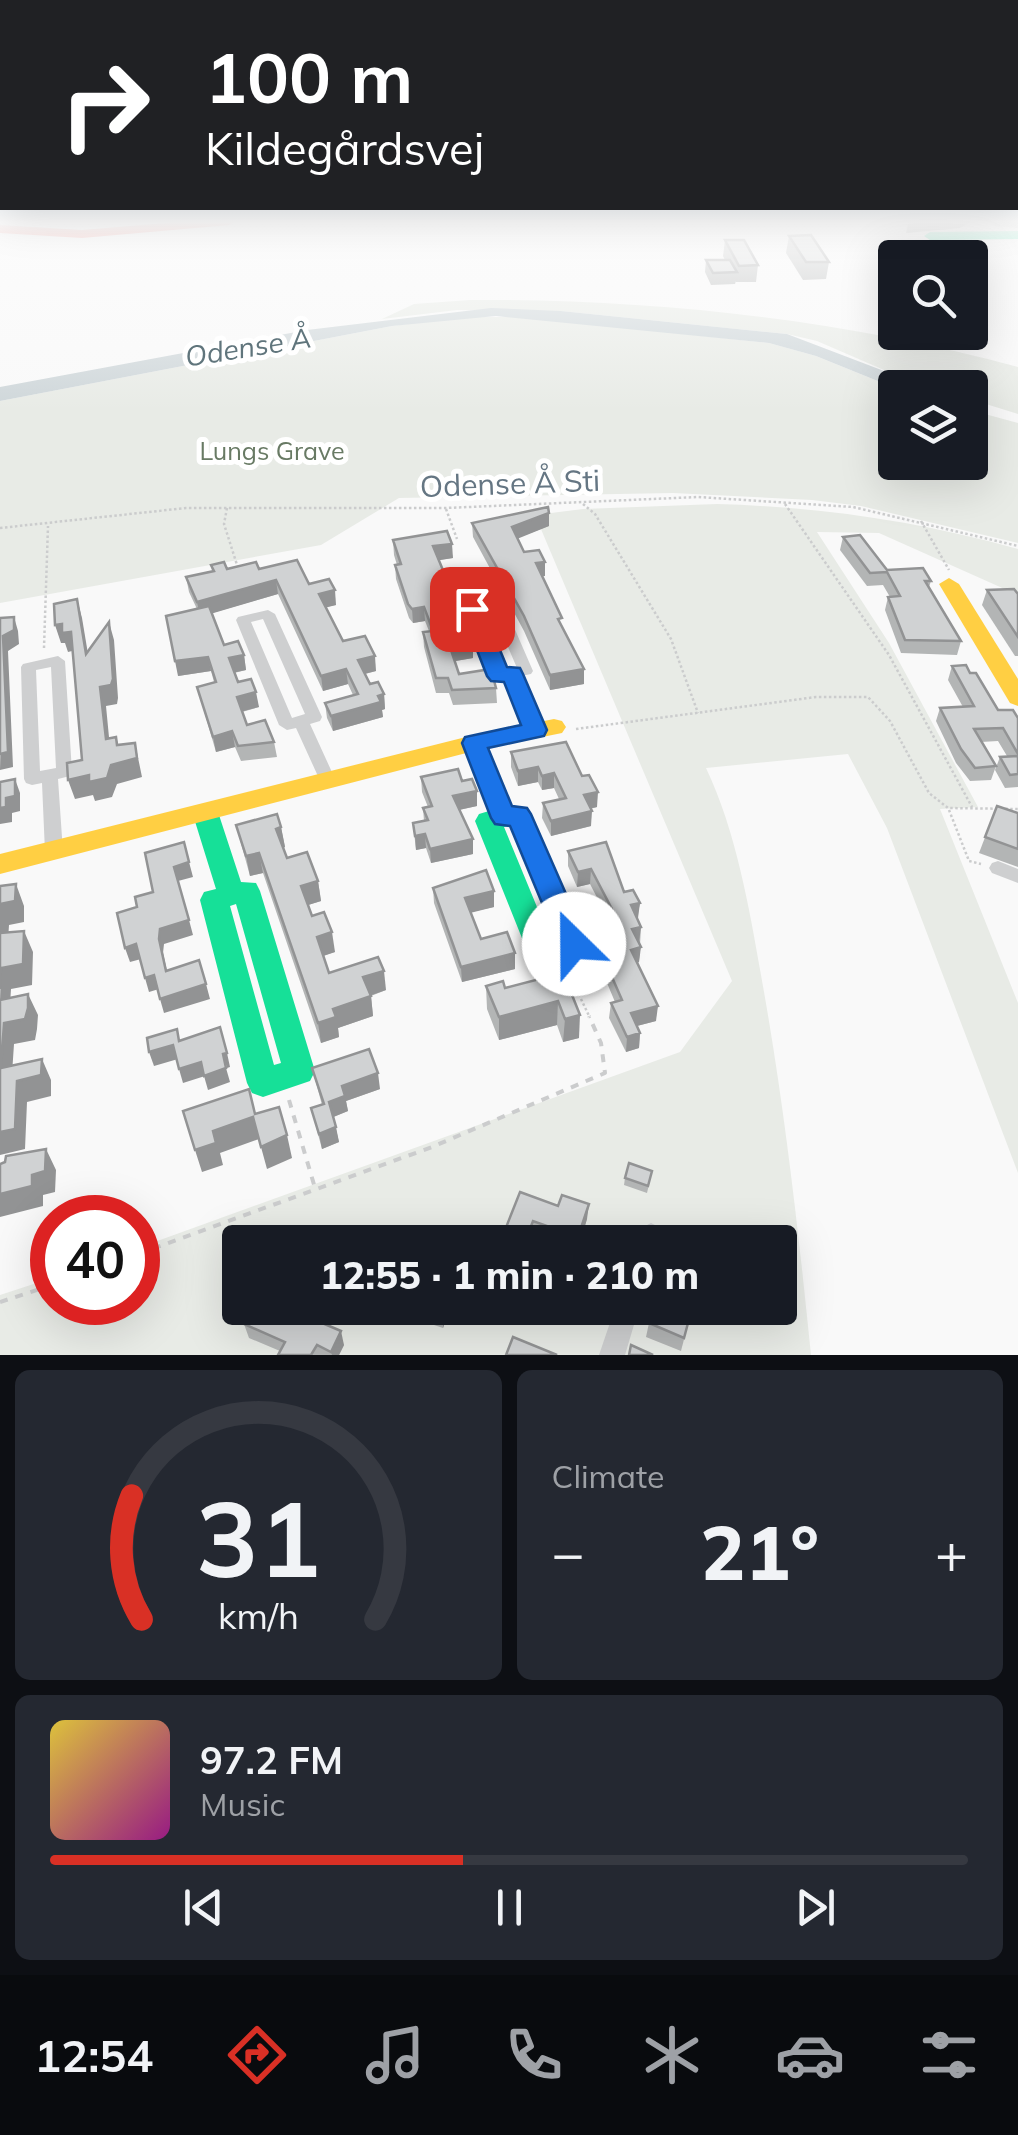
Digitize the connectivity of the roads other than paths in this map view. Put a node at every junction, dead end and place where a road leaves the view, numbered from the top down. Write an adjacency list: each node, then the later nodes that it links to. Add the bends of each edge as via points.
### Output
1 (949, 584): 3 (street)
2 (512, 674): 2 (street, via 526,671 483,572 458,576 499,676); 5 (street)
3 (1018, 698)
4 (302, 721): 4 (street, via 314,717 268,614 243,620 287,725); 8 (street)
5 (545, 729): 6 (street)
6 (474, 743): 8 (street); 10 (street)
7 (50, 775): 7 (street, via 64,772 58,662 28,667 32,779); 11 (street)
8 (328, 781): 9 (street)
9 (206, 814): 11 (street); 15 (street)
10 (504, 818): 10 (street, via 488,822 554,984 588,976 518,814)
11 (54, 852): 12 (street)
12 (0, 864)
13 (998, 868): 14 (street)
14 (1018, 876)
15 (232, 895): 15 (street, via 214,900 263,1083 299,1071 246,891)
16 (622, 1325): 17 (street)
17 (612, 1355)

